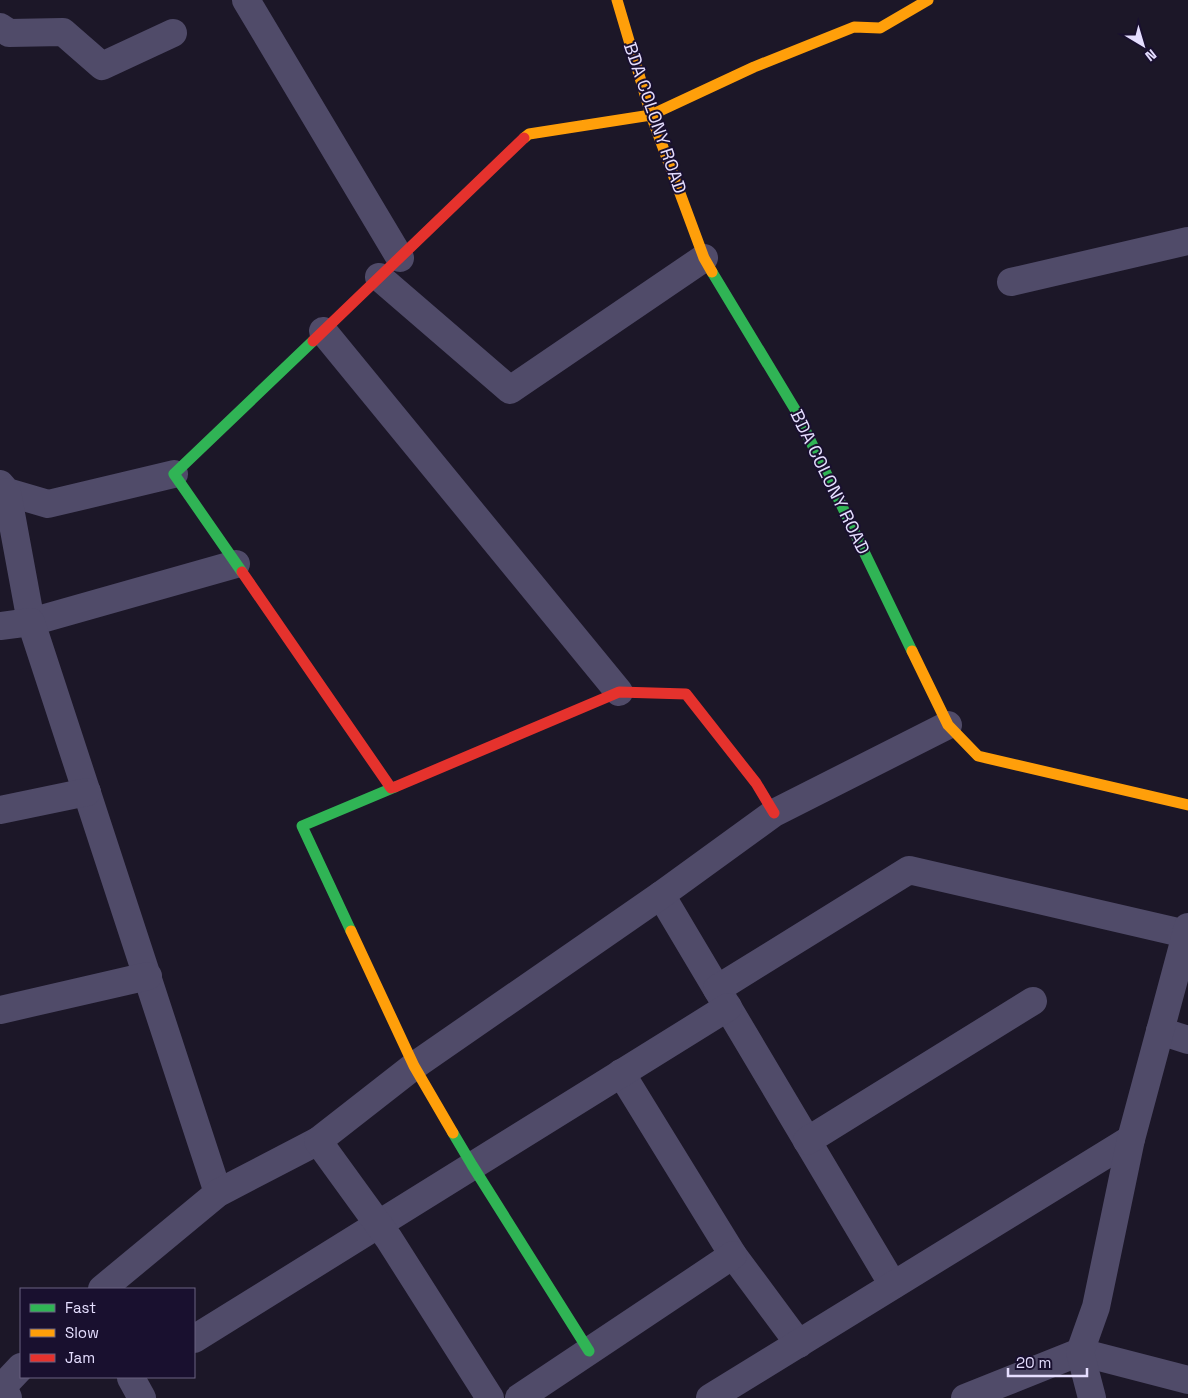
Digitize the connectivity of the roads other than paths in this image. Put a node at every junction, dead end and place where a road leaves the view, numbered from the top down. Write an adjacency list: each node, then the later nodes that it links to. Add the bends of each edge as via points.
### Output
1 (246, 0): 8 (street)
2 (617, 0): 6 (street, BDA COLONY ROAD)
3 (928, 0): 6 (street, via 880,28 854,27 754,67)
4 (0, 27): 5 (street, via 9,33 63,32 102,66)
5 (173, 33)
6 (651, 115): 8 (street, via 530,134); 9 (street, BDA COLONY ROAD)
7 (1188, 240): 11 (street)
8 (400, 258): 10 (street)
9 (704, 258): 10 (street, via 510,390); 19 (street, BDA COLONY ROAD, via 796,411)
10 (379, 277): 12 (street)
11 (1011, 282)
12 (323, 331): 13 (street); 18 (street)
13 (174, 474): 14 (street, via 48,504); 15 (street)
14 (4, 488): 16 (street)
15 (236, 564): 16 (street); 20 (street)
16 (31, 622): 17 (street); 21 (street)
17 (0, 626)
18 (619, 692): 20 (street); 24 (street, via 686,694 756,784)
19 (948, 725): 22 (street, BDA COLONY ROAD, via 978,756); 24 (street)
20 (391, 788): 33 (street, via 302,826)
21 (87, 792): 23 (street); 27 (street)
22 (1188, 805)
23 (0, 810)
24 (774, 813): 25 (street)
25 (661, 895): 28 (street); 33 (street)
26 (1187, 930): 28 (street, via 909,870); 31 (street)
27 (148, 976): 30 (street); 39 (street)
28 (723, 998): 34 (street); 37 (street)
29 (1033, 1000): 37 (street)
30 (0, 1010)
31 (1160, 1031): 32 (street); 35 (street)
32 (1188, 1040)
33 (414, 1066): 36 (street); 38 (street)
34 (620, 1073): 38 (street); 41 (street)
35 (1131, 1140): 42 (street); 47 (street, via 1096,1307)
36 (318, 1141): 39 (street); 40 (street)
37 (807, 1141): 42 (street)
38 (472, 1166): 40 (street); 46 (street)
39 (218, 1193): 43 (street)
40 (379, 1224): 44 (street); 51 (street)
41 (733, 1255): 45 (street); 46 (street)
42 (893, 1285): 45 (street)
43 (103, 1288)
44 (195, 1338)
45 (799, 1344): 53 (street)
46 (589, 1351): 52 (street)
47 (1080, 1352): 49 (street); 54 (street); 55 (street)
48 (131, 1378): 50 (street)
49 (1188, 1380)
50 (142, 1398)
51 (490, 1398)
52 (519, 1398)
53 (710, 1398)
54 (965, 1398)
55 (1092, 1398)

